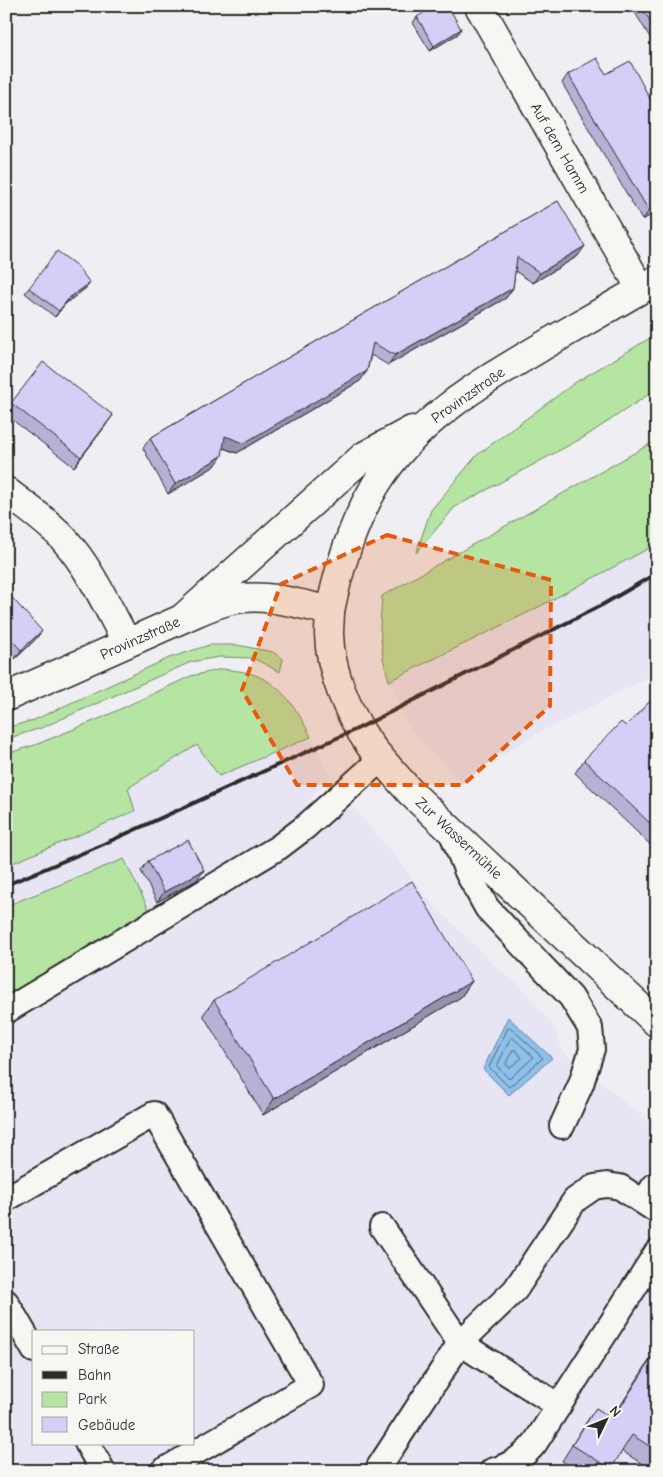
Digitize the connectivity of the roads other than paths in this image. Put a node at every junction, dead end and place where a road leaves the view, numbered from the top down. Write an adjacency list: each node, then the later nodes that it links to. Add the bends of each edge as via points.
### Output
1 (479, 6): 2 (street, Auf dem Hamm)
2 (649, 285): 3 (street, Provinzstraße, via 498,373)
3 (433, 419): 5 (street, Provinzstraße, via 392,462 371,492 346,547); 6 (street, via 364,456)
4 (6, 491): 7 (street, via 62,537 76,554)
5 (330, 611): 6 (street, Provinzstraße, via 271,598 246,598 225,601); 9 (street, Zur Wassermühle, via 332,655 342,692 359,728)
6 (181, 620): 7 (street, Provinzstraße)
7 (127, 644): 8 (street, Provinzstraße)
8 (6, 697)
9 (381, 759): 10 (street, Zur Wassermühle, via 411,794); 11 (lane, via 279,847)
10 (451, 831): 12 (street, Zur Wassermühle); 13 (lane, via 467,872 487,908 571,997 590,1028 592,1048 581,1084)
11 (6, 1011)
12 (657, 1023)
13 (562, 1126)
14 (6, 1199): 24 (lane, via 154,1114 260,1296 311,1385)
15 (652, 1199): 19 (lane, via 607,1184 582,1194 515,1290)
16 (382, 1227): 19 (lane)
17 (657, 1252): 21 (lane)
18 (6, 1302): 20 (lane)
19 (460, 1343): 21 (lane); 25 (lane, via 378,1468)
20 (32, 1347)
21 (559, 1406): 26 (lane, via 530,1449 513,1462)
22 (89, 1444): 23 (lane)
23 (103, 1471)
24 (163, 1471)
25 (384, 1471)
26 (492, 1471)

